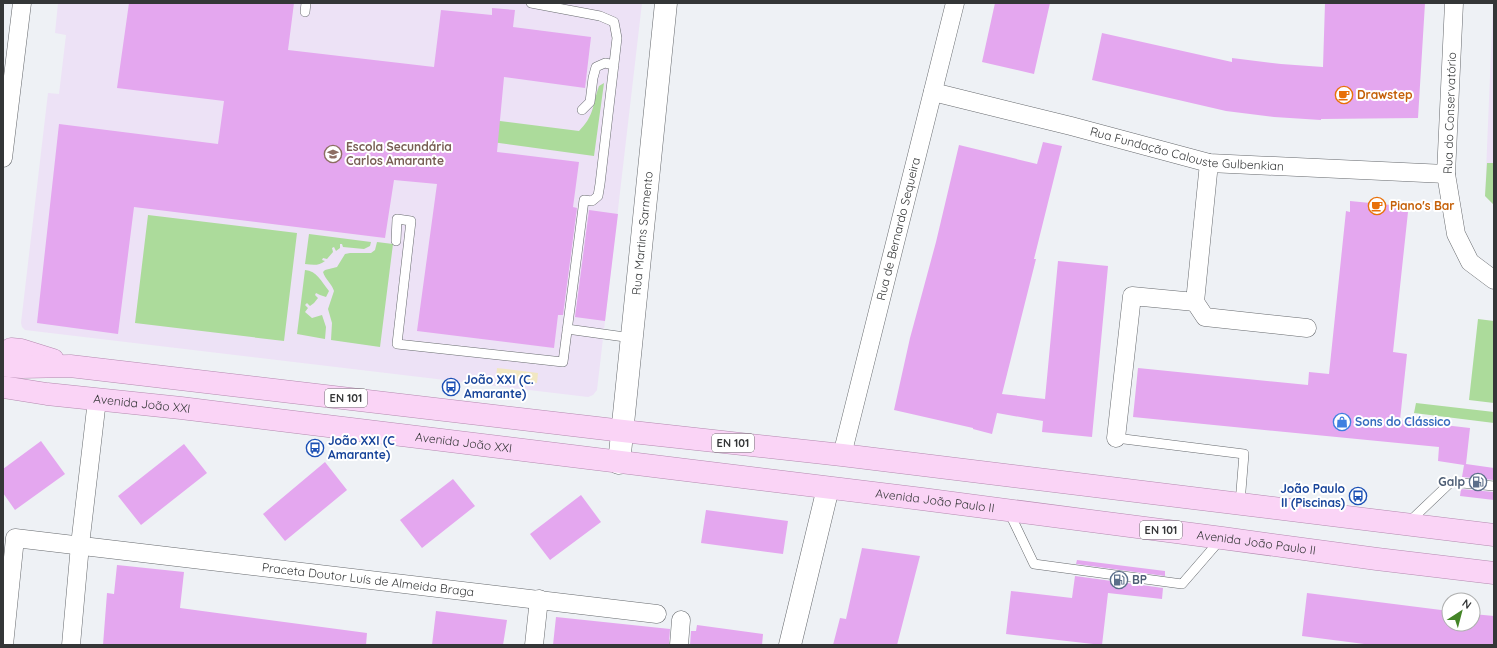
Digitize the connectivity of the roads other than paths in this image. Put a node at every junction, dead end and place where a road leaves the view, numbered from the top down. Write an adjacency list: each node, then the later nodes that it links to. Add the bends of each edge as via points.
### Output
1 (22, 3): 9 (street)
2 (531, 3): 6 (lane, via 600,16 614,22 617,38)
3 (666, 3): 17 (street, Rua Martins Sarmento)
4 (955, 3): 7 (street, Rua de Bernardo Sequeira)
5 (1454, 3): 11 (street, Rua do Conservatório)
6 (614, 65): 8 (lane, via 605,63 596,67 590,102); 16 (lane, via 598,196 592,201 584,200)
7 (933, 92): 10 (street, Rua Fundação Calouste Gulbenkian); 25 (street, Rua de Bernardo Sequeira)
8 (582, 110)
9 (3, 158)
10 (1210, 163): 11 (street, Rua Fundação Calouste Gulbenkian); 14 (street)
11 (1446, 174): 13 (street, Rua do Conservatório, via 1456,234 1470,262)
12 (396, 241): 16 (lane, via 397,219 411,221 397,344 563,362)
13 (1494, 280)
14 (1196, 302): 15 (street, via 1205,317); 24 (street, via 1132,296)
15 (1307, 328)
16 (567, 329): 17 (lane)
17 (632, 338): 23 (street, Rua Martins Sarmento)
18 (10, 357): 23 (main road, EN 101, via 21,350 70,366)
19 (3, 387): 21 (main road, Avenida João XXI / EN 101)
20 (3, 391): 21 (main road)
21 (48, 394): 22 (main road, Avenida João XXI / EN 101)
22 (97, 400): 26 (main road, Avenida João XXI / EN 101, via 181,408); 35 (street)
23 (623, 431): 25 (main road, EN 101); 26 (street, Rua Martins Sarmento)
24 (1116, 438): 29 (lane, via 1244,454)
25 (842, 455): 29 (main road, EN 101)
26 (619, 463): 28 (main road, Avenida João XXI / EN 101)
27 (1494, 486): 31 (lane, via 1451,482)
28 (828, 488): 30 (main road, Avenida João Paulo II / EN 101); 44 (street)
29 (1240, 503): 31 (main road, EN 101)
30 (1008, 510): 34 (main road, Avenida João Paulo II / EN 101); 34 (lane, via 1034,564 1182,584)
31 (1406, 525): 32 (main road, EN 101)
32 (1494, 535)
33 (9, 538): 35 (street, Praceta Doutor Luís de Almeida Braga); 40 (street, Praceta Doutor Luís de Almeida Braga)
34 (1222, 538): 36 (main road, Avenida João Paulo II / EN 101)
35 (80, 545): 37 (street, Praceta Doutor Luís de Almeida Braga); 41 (street)
36 (1494, 573)
37 (539, 599): 38 (street, Praceta Doutor Luís de Almeida Braga); 42 (street)
38 (656, 614)
39 (681, 620): 43 (street)
40 (4, 645)
41 (71, 645)
42 (534, 645)
43 (679, 645)
44 (790, 645)

